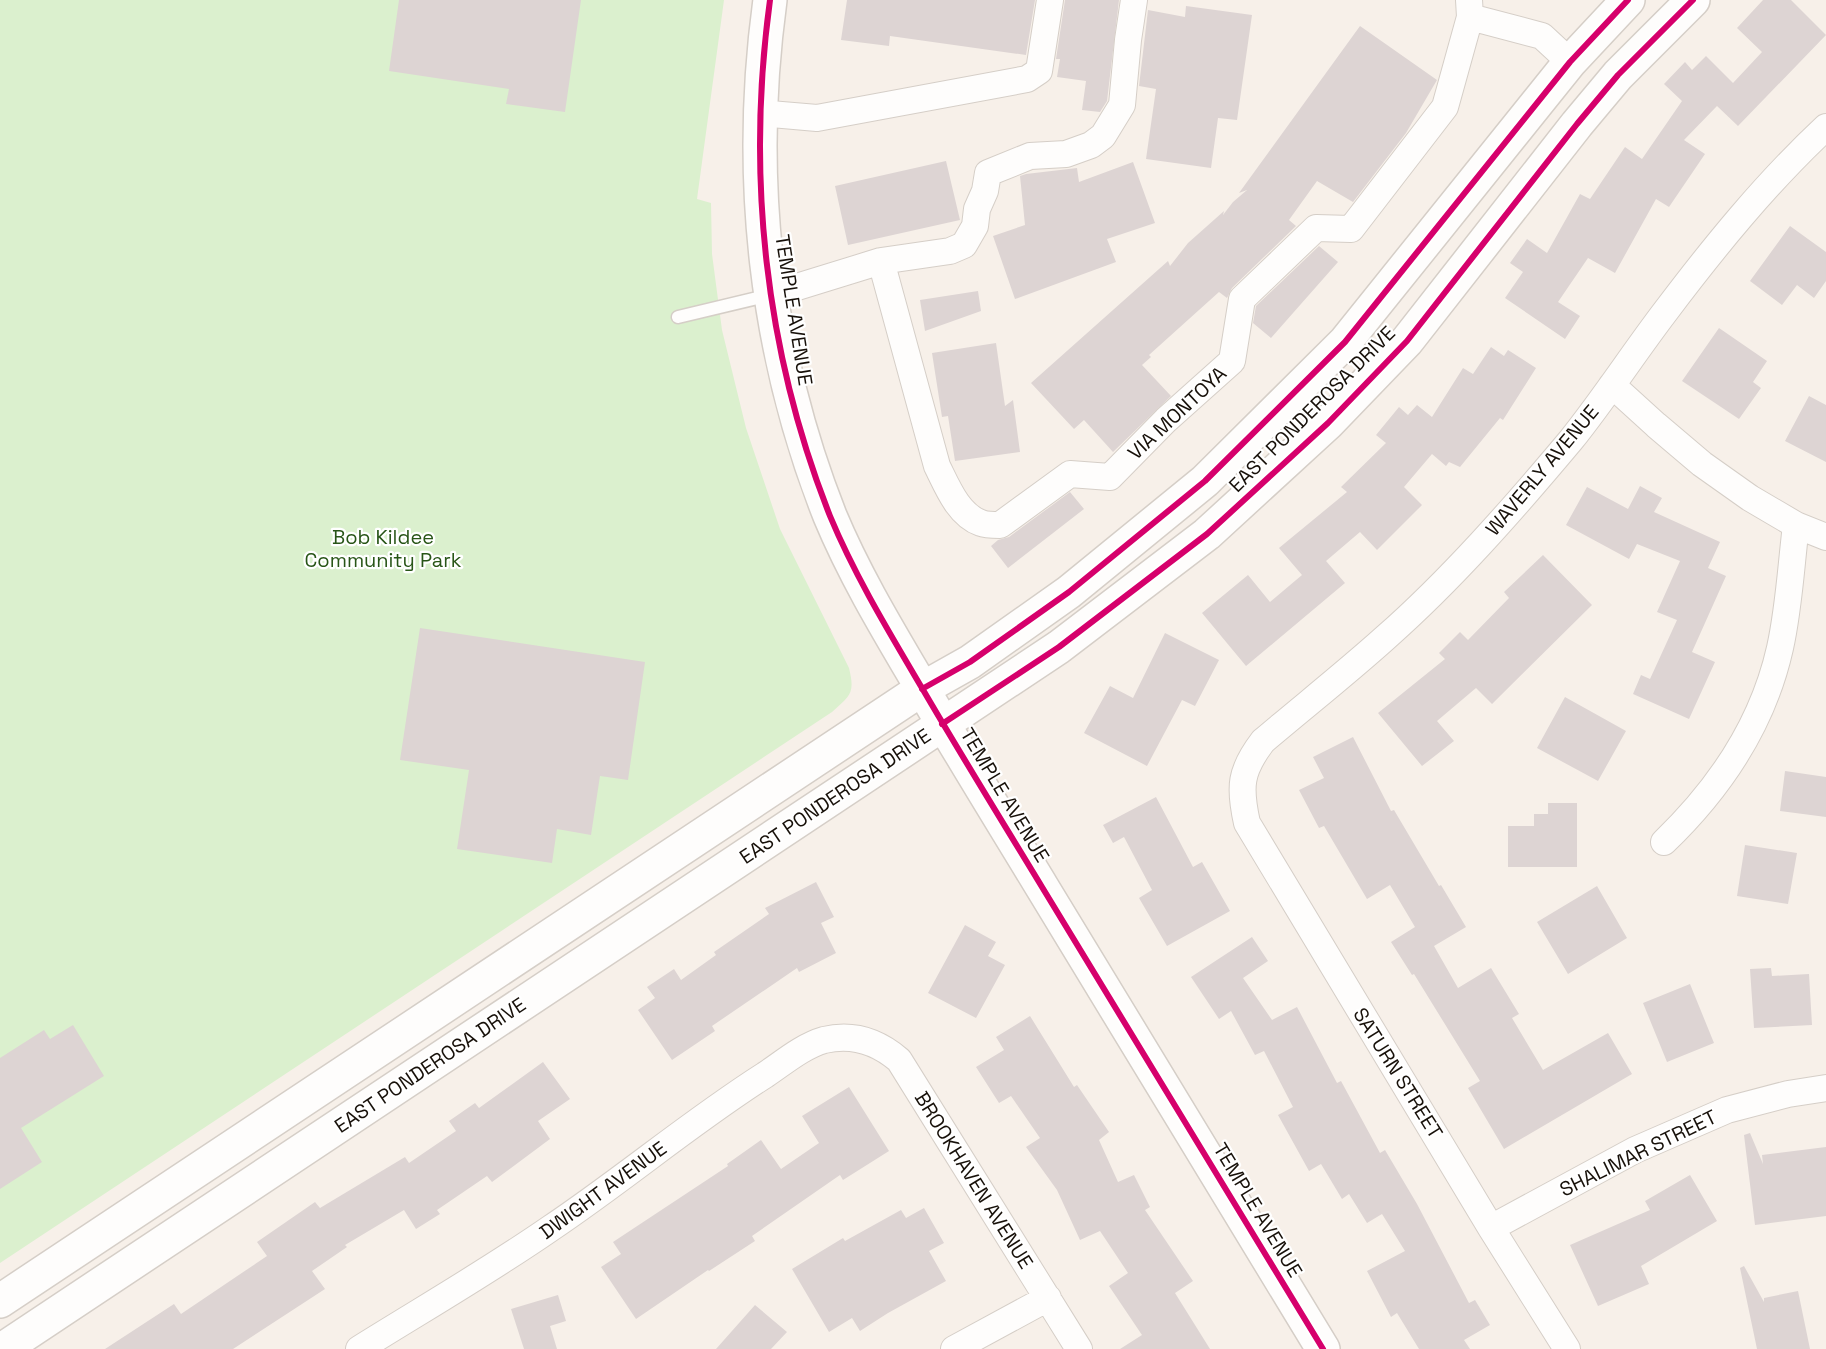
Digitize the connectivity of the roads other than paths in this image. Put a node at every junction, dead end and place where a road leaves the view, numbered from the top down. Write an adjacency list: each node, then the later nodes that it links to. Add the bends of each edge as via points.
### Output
1 (770, 0): 8 (main road, TEMPLE AVENUE)
2 (1050, 0): 8 (street, via 1039,71 1027,79 817,118)
3 (1134, 0): 10 (street, via 1122,105 1103,136 1066,154 1030,156 988,173 975,226 963,245 950,251)
4 (1628, 0): 7 (main road, EAST PONDEROSA DRIVE)
5 (1693, 0): 17 (main road, EAST PONDEROSA DRIVE, via 1618,75 1407,340 1328,423 1207,534 1059,646)
6 (1470, 9): 7 (street, VIA MONTOYA, via 1542,36); 10 (street, VIA MONTOYA, via 1445,107 1351,229 1316,228 1242,298 1232,361 1110,477 1070,474 1000,525 981,523 968,515 937,466)
7 (1570, 62): 16 (main road, EAST PONDEROSA DRIVE, via 1345,342 1204,481 1069,592 970,662)
8 (759, 113): 11 (main road, TEMPLE AVENUE, via 760,195)
9 (1826, 127): 13 (street, WAVERLY AVENUE, via 1792,159 1729,231)
10 (881, 261): 11 (street)
11 (771, 295): 12 (lane); 16 (main road, TEMPLE AVENUE, via 796,417 831,518 862,583)
12 (678, 317)
13 (1612, 385): 14 (street, via 1702,464); 18 (street, WAVERLY AVENUE, via 1571,439 1435,591 1263,741 1246,768)
14 (1796, 525): 15 (street); 19 (street, via 1780,650 1753,725 1710,793)
15 (1826, 537)
16 (922, 689): 17 (main road, TEMPLE AVENUE); 24 (main road, EAST PONDEROSA DRIVE)
17 (942, 724): 25 (main road, EAST PONDEROSA DRIVE); 29 (main road, TEMPLE AVENUE)
18 (1241, 792): 22 (street, SATURN STREET, via 1247,823)
19 (1664, 843)
20 (848, 1038): 23 (street, BROOKHAVEN AVENUE, via 872,1042 899,1060); 26 (street, DWIGHT AVENUE, via 824,1040 809,1047 734,1095 552,1228)
21 (1826, 1088): 22 (street, SHALIMAR STREET, via 1727,1110 1635,1150)
22 (1491, 1228): 30 (street, SATURN STREET)
23 (1048, 1298): 27 (street); 28 (street, BROOKHAVEN AVENUE)
24 (0, 1301)
25 (3, 1349)
26 (359, 1349)
27 (954, 1349)
28 (1079, 1349)
29 (1323, 1349)
30 (1567, 1349)

